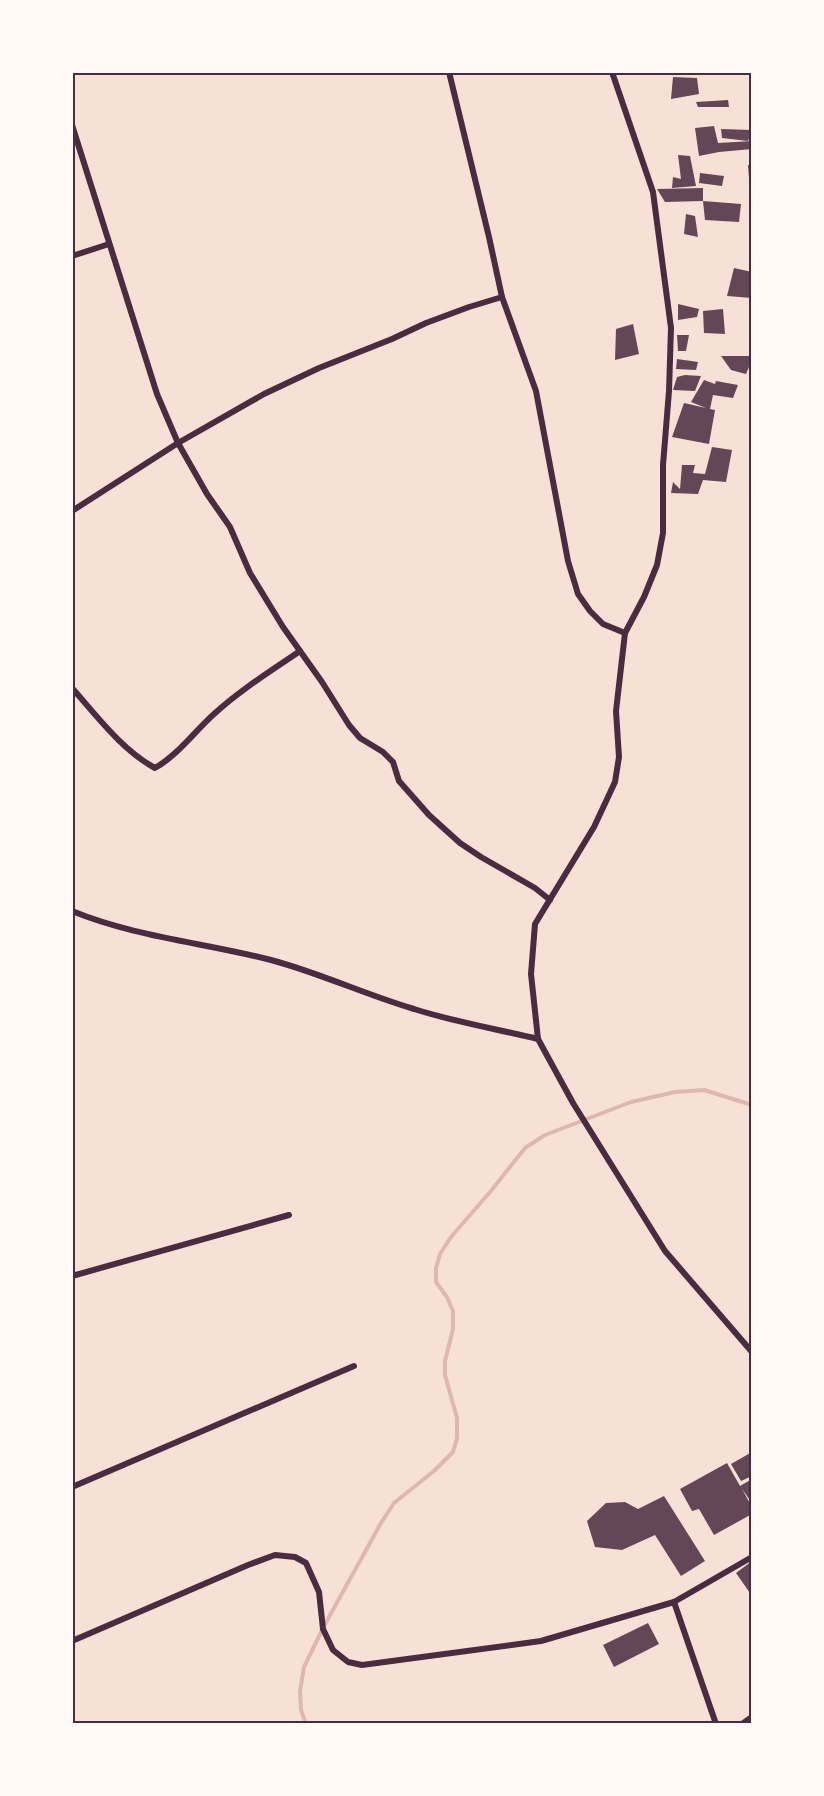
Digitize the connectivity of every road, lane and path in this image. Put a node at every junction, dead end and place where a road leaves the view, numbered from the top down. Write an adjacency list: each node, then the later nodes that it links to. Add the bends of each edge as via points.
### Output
1 (449, 72): 6 (street)
2 (612, 72): 9 (street, via 653,192 671,328 663,533 657,565)
3 (72, 125): 4 (street)
4 (109, 244): 5 (street); 7 (street, via 157,394)
5 (72, 256)
6 (502, 297): 7 (street, via 426,323 319,368); 9 (street, via 536,391 568,561 578,594 603,624)
7 (178, 443): 8 (street); 10 (street, via 230,527 250,573)
8 (72, 511)
9 (625, 633): 12 (street, via 616,711 620,757 615,782 594,827)
10 (300, 651): 11 (street, via 214,714 166,762 155,768 141,760); 12 (street, via 349,725 393,762 399,781 429,816 460,843)
11 (72, 688)
12 (550, 900): 14 (street, via 535,924 531,974)
13 (72, 911): 14 (street, via 120,927 296,967 413,1009)
14 (538, 1039): 17 (street, via 665,1251)
15 (290, 1215): 16 (street)
16 (73, 1274)
17 (752, 1352)
18 (354, 1366): 19 (street)
19 (72, 1487)
20 (752, 1557): 21 (street)
21 (674, 1602): 22 (street, via 541,1641 362,1665 348,1662 333,1650 323,1629 319,1592 306,1563 295,1557 275,1555); 24 (street)
22 (72, 1641)
23 (752, 1717): 25 (street)
24 (716, 1724)
25 (742, 1724)

